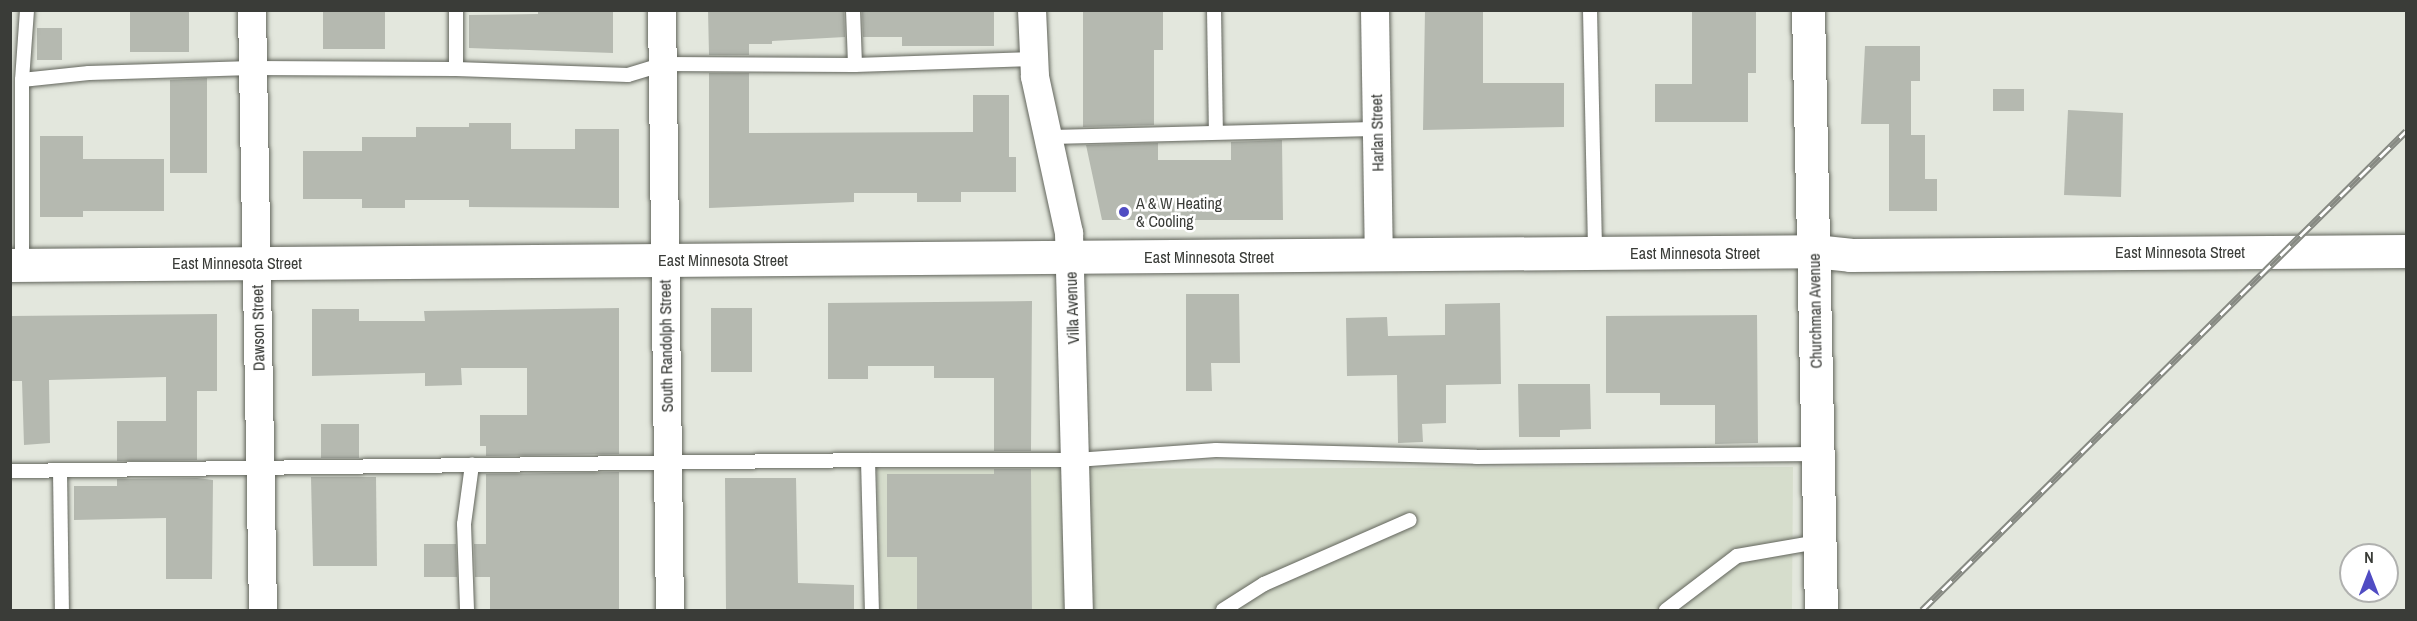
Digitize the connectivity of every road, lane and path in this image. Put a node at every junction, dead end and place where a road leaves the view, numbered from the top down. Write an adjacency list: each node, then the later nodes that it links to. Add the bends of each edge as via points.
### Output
1 (27, 10): 16 (lane)
2 (252, 10): 14 (street, Dawson Street)
3 (456, 10): 15 (lane)
4 (662, 10): 12 (street, South Randolph Street)
5 (853, 10): 13 (lane)
6 (1032, 10): 11 (street, Villa Avenue)
7 (1214, 10): 18 (lane)
8 (1374, 10): 17 (street, Harlan Street)
9 (1590, 10): 22 (lane)
10 (1808, 10): 20 (street, Churchman Avenue)
11 (1033, 59): 13 (lane); 19 (street, Villa Avenue)
12 (663, 64): 13 (lane); 15 (lane, via 628,75); 25 (street, South Randolph Street)
13 (855, 66)
14 (252, 68): 15 (lane); 16 (lane, via 89,73); 26 (street, Dawson Street)
15 (456, 69)
16 (22, 80): 27 (lane)
17 (1377, 129): 18 (lane); 23 (street, Harlan Street)
18 (1216, 130): 19 (lane)
19 (1048, 137): 24 (street, Villa Avenue, via 1067,213)
20 (1814, 251): 21 (street, East Minnesota Street, via 1850,255); 22 (street, East Minnesota Street); 28 (street, Churchman Avenue)
21 (2406, 251)
22 (1595, 253): 23 (street, East Minnesota Street)
23 (1379, 255): 24 (street, East Minnesota Street)
24 (1071, 258): 25 (street, East Minnesota Street); 30 (street, Villa Avenue)
25 (665, 261): 26 (street, East Minnesota Street); 31 (street, South Randolph Street)
26 (257, 263): 27 (street, East Minnesota Street); 33 (street, Dawson Street)
27 (16, 265)
28 (1816, 454): 30 (lane, via 1476,457 1216,450); 37 (street, Churchman Avenue)
29 (868, 460): 30 (lane); 31 (lane); 42 (lane)
30 (1076, 460): 43 (street, Villa Avenue)
31 (667, 462): 32 (lane); 41 (street, South Randolph Street)
32 (472, 465): 33 (lane); 40 (lane, via 464,524)
33 (261, 467): 35 (lane); 39 (street, Dawson Street)
34 (10, 471): 35 (lane)
35 (60, 471): 38 (lane)
36 (1410, 520): 44 (lane, via 1264,584)
37 (1817, 542): 45 (lane, via 1737,556); 46 (street, Churchman Avenue)
38 (62, 610)
39 (263, 610)
40 (467, 610)
41 (670, 610)
42 (872, 610)
43 (1079, 610)
44 (1223, 610)
45 (1666, 610)
46 (1821, 610)

